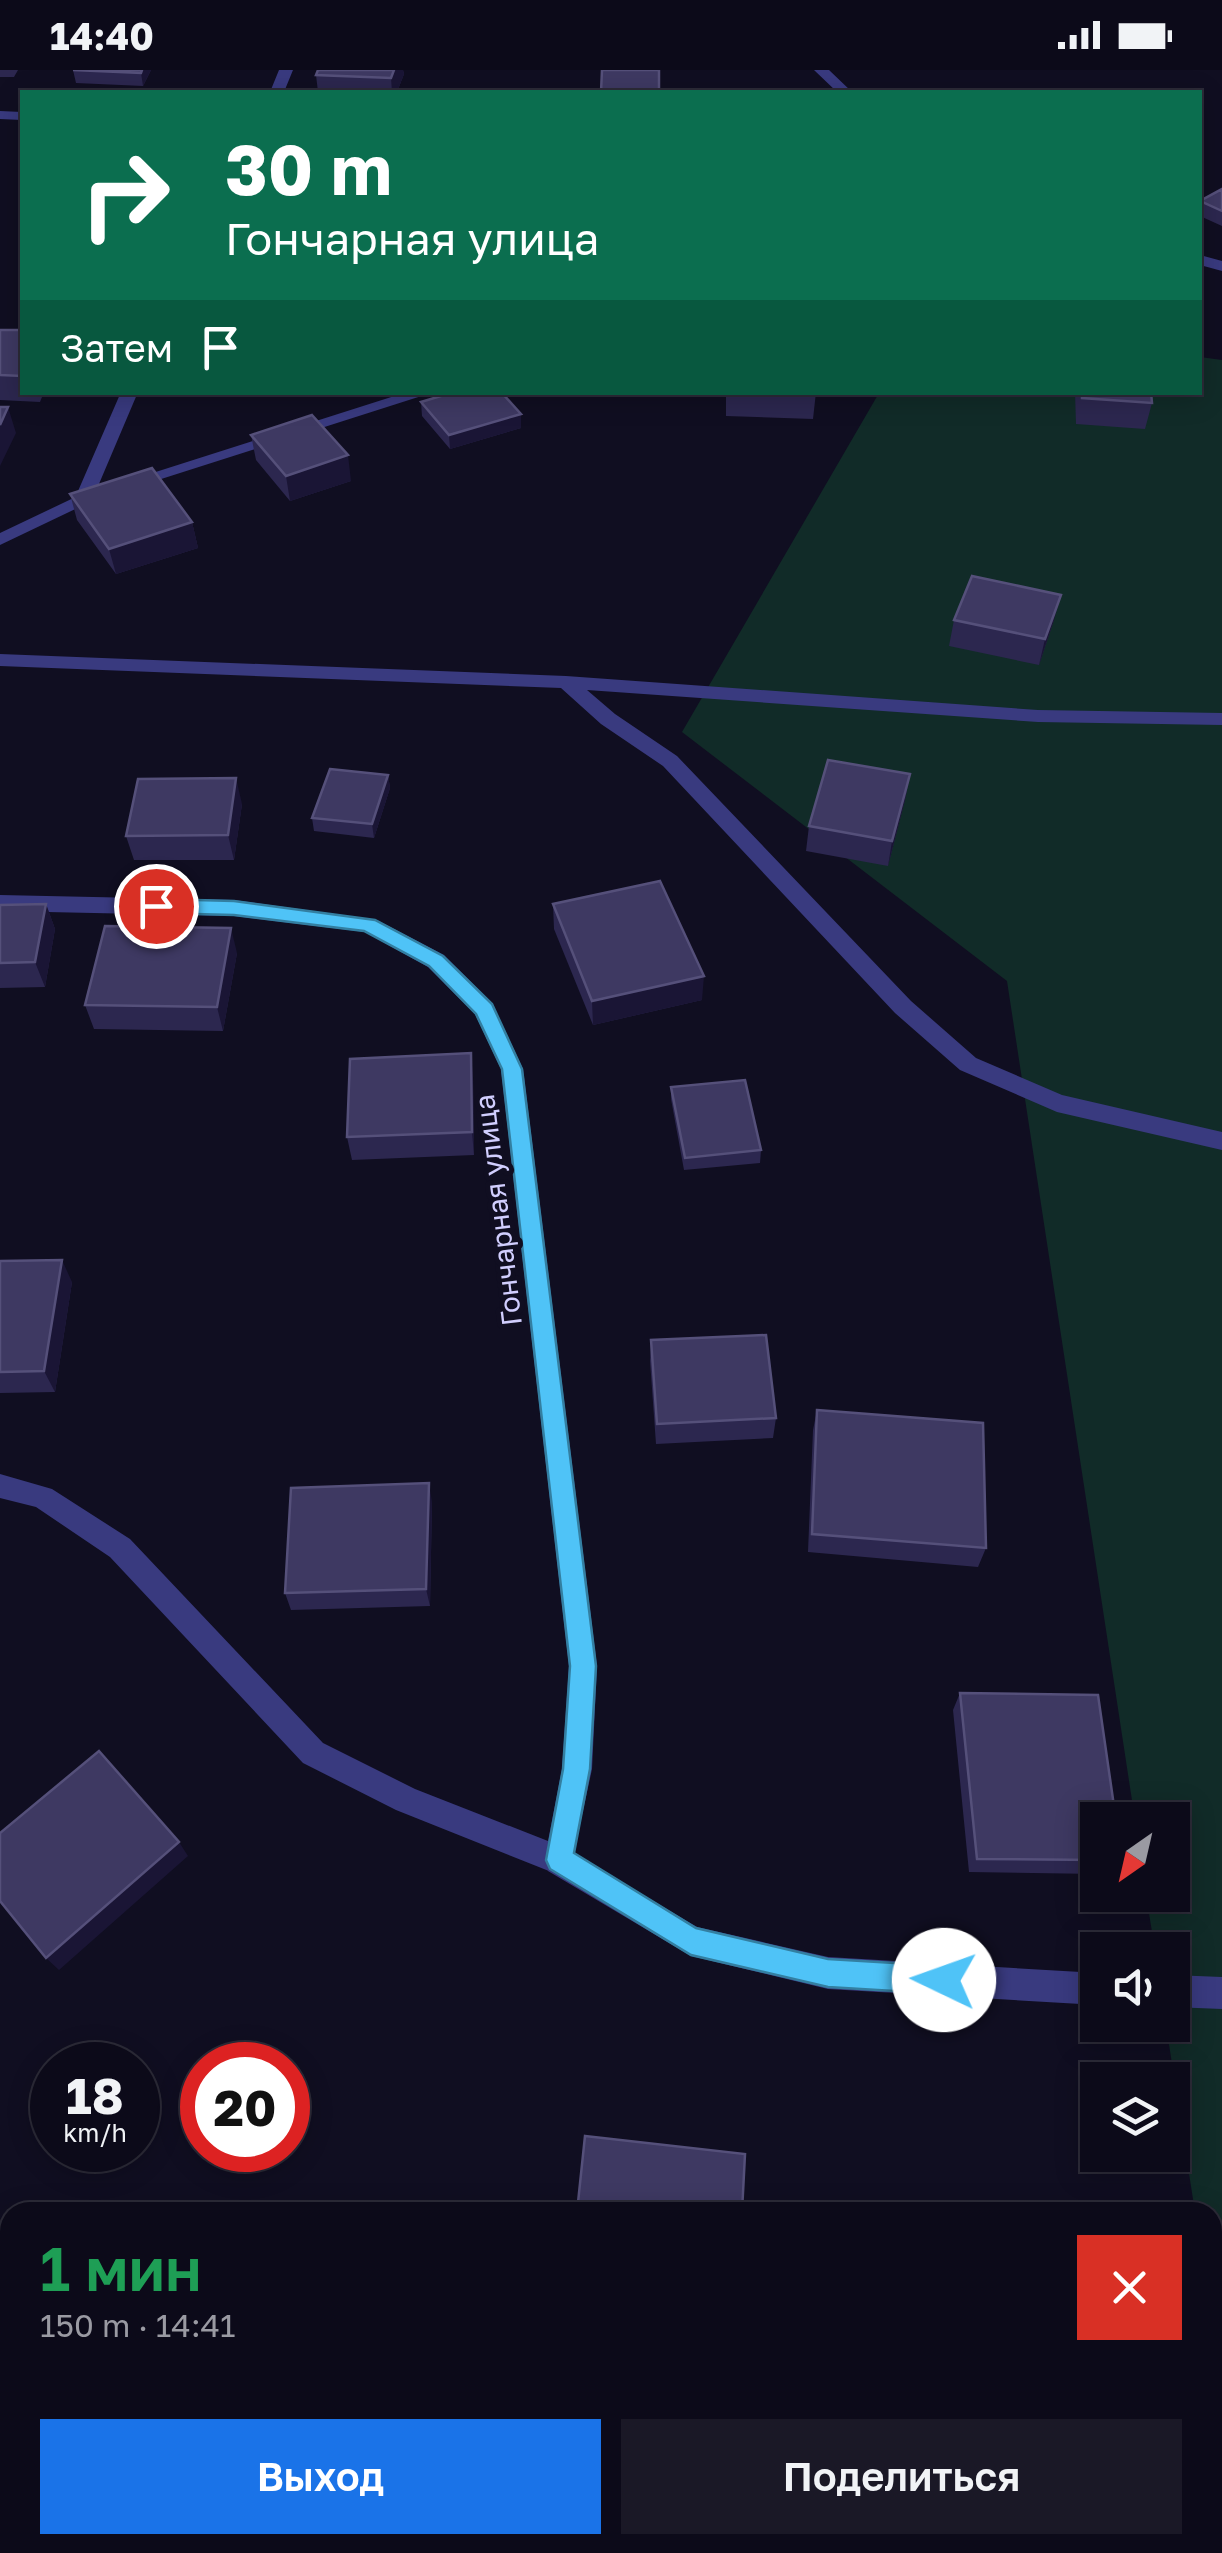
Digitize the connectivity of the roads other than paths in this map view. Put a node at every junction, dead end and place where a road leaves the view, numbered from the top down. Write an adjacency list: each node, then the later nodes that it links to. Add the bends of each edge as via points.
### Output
1 (821, 70): 2 (street)
2 (841, 90)
3 (129, 395): 5 (street)
4 (416, 395): 5 (street)
5 (84, 498): 6 (street)
6 (0, 540)
7 (0, 660): 8 (street)
8 (566, 682): 9 (street, via 1038,716); 11 (street, via 670,761 903,1007 968,1064 1057,1103)
9 (1222, 719)
10 (0, 903): 13 (street, Гончарная улица, via 234,908 368,924 436,961 484,1010 512,1069 583,1666 577,1769)
11 (1222, 1140)
12 (0, 1486): 13 (street, via 42,1497 120,1548 312,1753 406,1800)
13 (560, 1860): 14 (street, via 691,1941 828,1973)
14 (1080, 1987)
15 (1190, 1991): 16 (street)
16 (1222, 1992)

